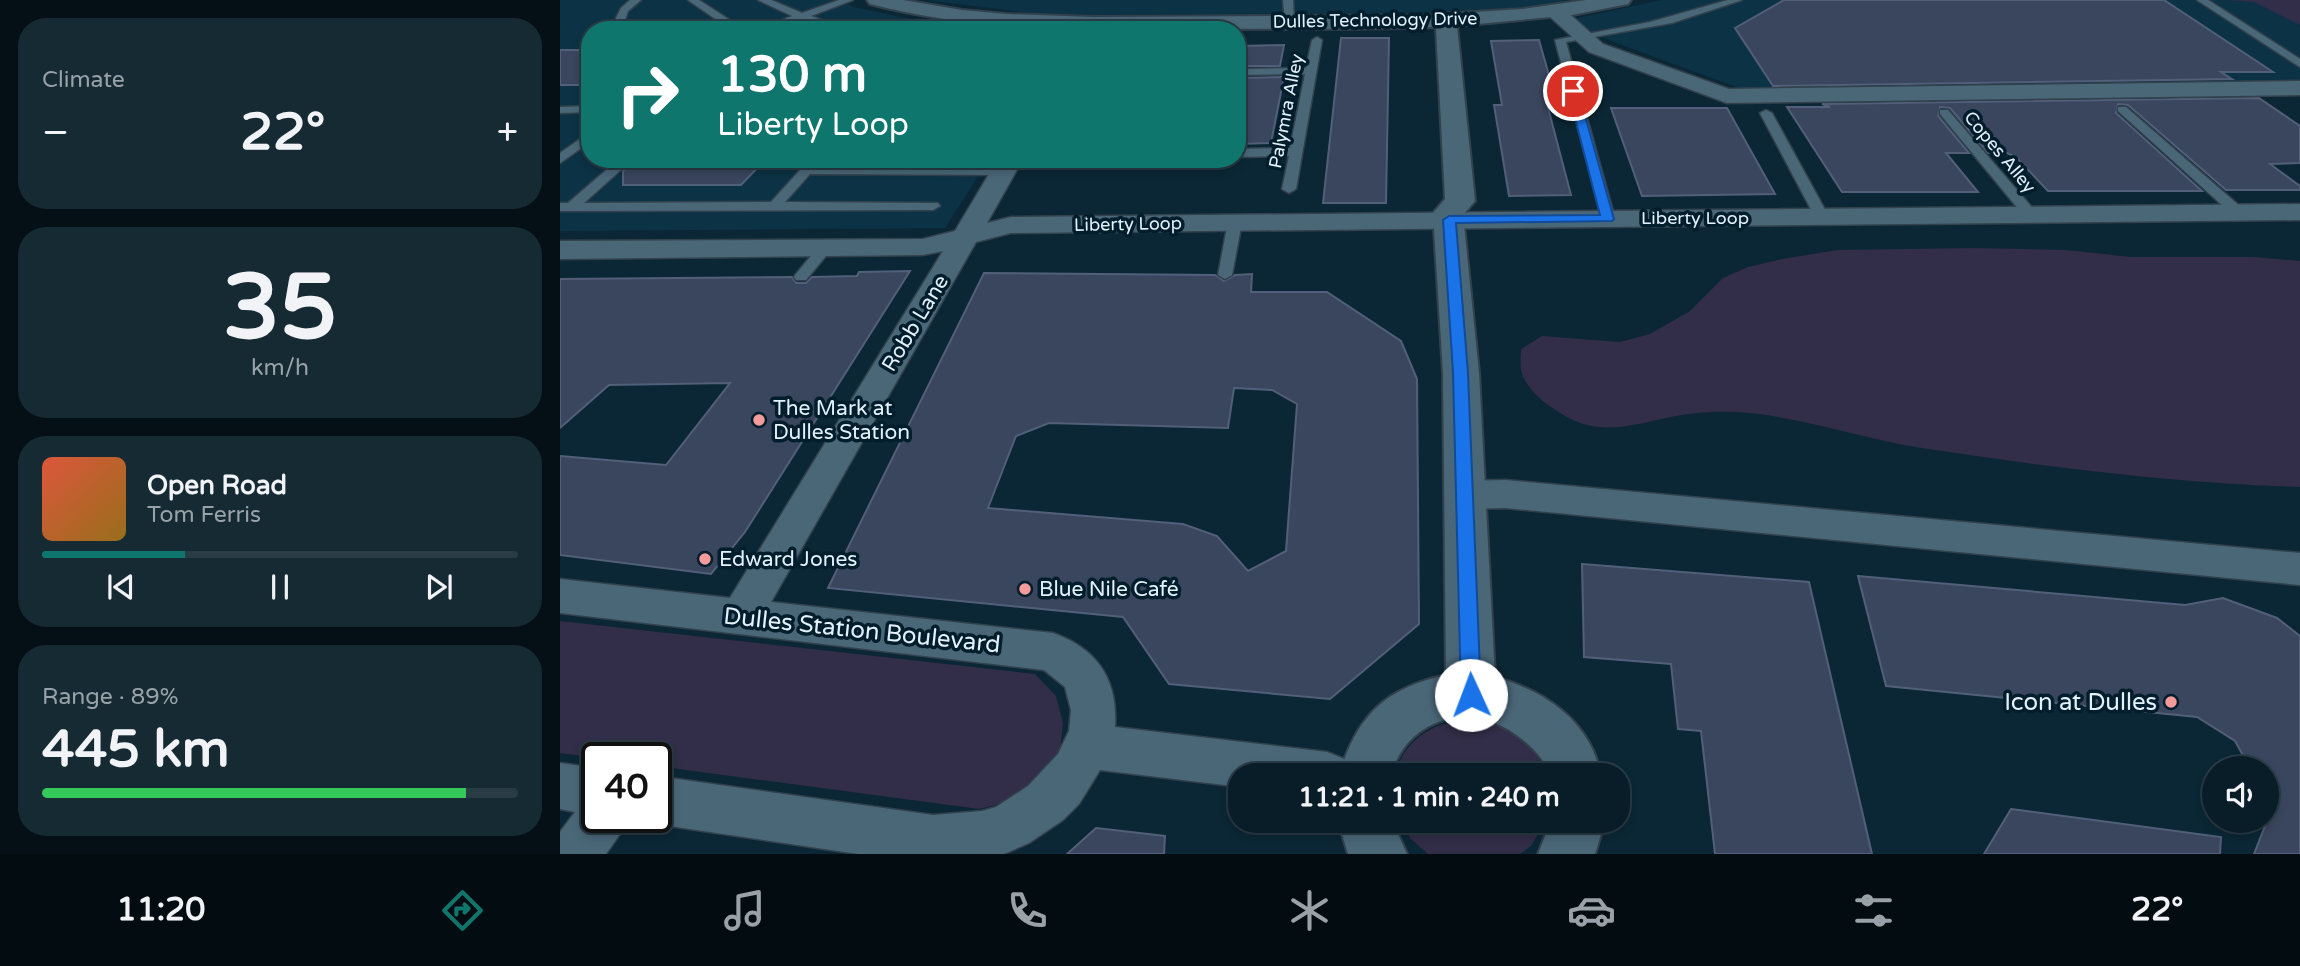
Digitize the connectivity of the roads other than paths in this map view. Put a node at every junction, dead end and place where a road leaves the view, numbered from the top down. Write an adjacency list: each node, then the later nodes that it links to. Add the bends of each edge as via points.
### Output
1 (636, 0): 13 (lane, via 624,10)
2 (694, 0): 14 (lane)
3 (763, 0): 11 (lane)
4 (849, 0): 11 (lane)
5 (877, 0): 17 (street, Dulles Technology Drive)
6 (1621, 0): 10 (street, Dulles Technology Drive)
7 (1737, 0): 19 (lane, via 1691,16)
8 (2202, 0): 21 (lane)
9 (1289, 11): 12 (street, Dulles Technology Drive); 18 (street, Dulles Technology Drive)
10 (1556, 12): 12 (street, Dulles Technology Drive); 19 (street)
11 (801, 16): 15 (lane); 16 (lane)
12 (1437, 20): 33 (street); 43 (street, via 1460,201)
13 (620, 21)
14 (725, 21)
15 (787, 21)
16 (817, 21)
17 (1021, 21)
18 (1156, 21)
19 (1583, 37): 24 (street, via 1603,52 1727,96); 48 (lane, via 1560,40)
20 (1317, 40): 22 (lane, Palymra Alley)
21 (2300, 64)
22 (1313, 71): 23 (lane); 31 (lane, Palymra Alley)
23 (1246, 72)
24 (2300, 88)
25 (581, 109): 27 (lane)
26 (2122, 109): 44 (lane)
27 (560, 110)
28 (1944, 112): 46 (lane, Copes Alley)
29 (1766, 113): 47 (lane)
30 (581, 143): 34 (lane)
31 (1297, 152): 32 (lane); 39 (lane, Palymra Alley)
32 (1246, 153)
33 (1432, 153)
34 (560, 159)
35 (616, 168): 42 (lane)
36 (887, 168): 38 (lane)
37 (1006, 168): 50 (street)
38 (807, 170): 40 (lane)
39 (1289, 189)
40 (775, 206): 41 (lane); 42 (lane)
41 (933, 206)
42 (566, 207)
43 (1443, 209): 48 (street, Liberty Loop); 49 (street, Liberty Loop); 55 (street, via 1461,373)
44 (2238, 212): 45 (street, Liberty Loop); 46 (street, Liberty Loop)
45 (2300, 212)
46 (2030, 214): 47 (street, Liberty Loop)
47 (1822, 217): 48 (street, Liberty Loop)
48 (1608, 219)
49 (1235, 222): 50 (street, Liberty Loop, via 1011,225); 53 (lane)
50 (963, 242): 51 (street, Liberty Loop); 58 (street, Robb Lane)
51 (825, 248): 52 (street, Liberty Loop); 54 (lane)
52 (560, 250)
53 (1224, 275)
54 (801, 277)
55 (1465, 495): 56 (street, via 1505,494); 59 (street)
56 (2300, 569)
57 (560, 596): 58 (street, Dulles Station Boulevard)
58 (741, 617): 60 (street, Dulles Station Boulevard, via 1053,652 1083,675 1094,702 1094,725)
59 (1471, 695): 62 (street, via 1441,698 1413,708 1384,734); 63 (street, via 1504,701 1533,715 1558,739)
60 (1087, 746): 61 (street); 66 (street, Dulles Station Boulevard, via 1048,802 1012,826 972,839 933,840)
61 (1228, 763)
62 (1369, 763)
63 (1569, 763)
64 (560, 786): 65 (street)
65 (581, 789)
66 (672, 802)
67 (590, 833): 70 (street)
68 (1369, 833): 71 (street)
69 (1576, 833): 72 (street)
70 (575, 854)
71 (1379, 854)
72 (1566, 854)

